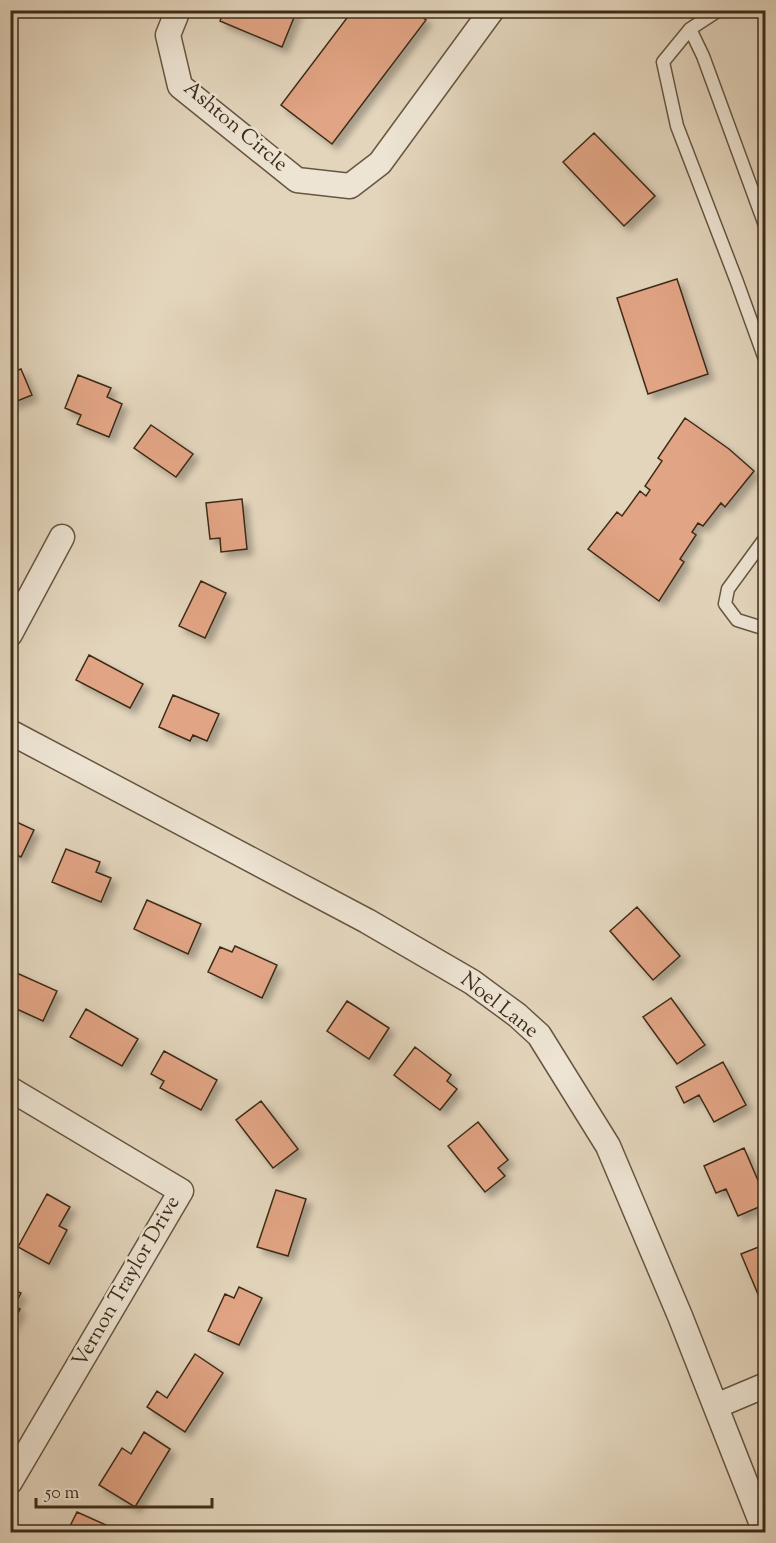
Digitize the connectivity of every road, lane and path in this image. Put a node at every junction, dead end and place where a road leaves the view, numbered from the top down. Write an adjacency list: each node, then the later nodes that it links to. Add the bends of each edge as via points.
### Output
1 (178, 10): 2 (street, Ashton Circle, via 168,35 180,86 297,180 350,186 380,163)
2 (492, 10)
3 (719, 10): 4 (lane)
4 (690, 29): 5 (lane); 6 (lane, via 663,62 677,126)
5 (765, 228)
6 (765, 362)
7 (62, 537): 10 (street)
8 (765, 537): 9 (lane, via 728,589 725,604 737,620)
9 (765, 629)
10 (10, 634)
11 (10, 732): 14 (street, Noel Lane, via 367,921 472,982 539,1035 608,1146)
12 (10, 1089): 15 (street, Vernon Traylor Drive, via 181,1191)
13 (765, 1385): 14 (street)
14 (716, 1406): 16 (street, Noel Lane)
15 (10, 1482)
16 (765, 1533)

